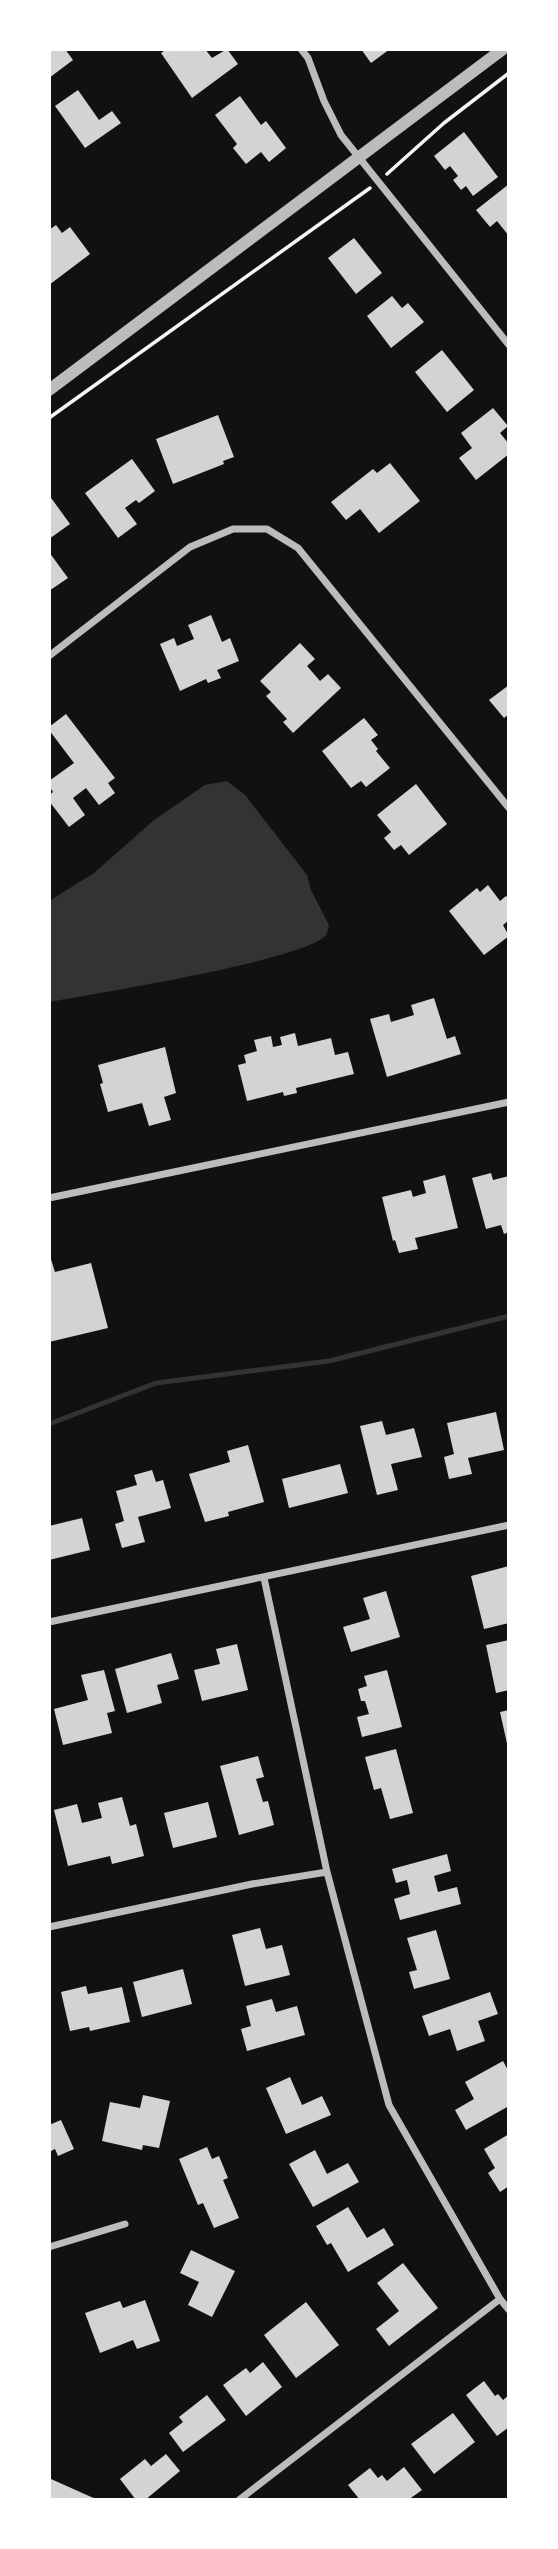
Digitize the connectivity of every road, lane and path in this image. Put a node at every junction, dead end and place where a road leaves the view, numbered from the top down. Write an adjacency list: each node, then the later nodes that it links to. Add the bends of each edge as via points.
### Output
1 (301, 49): 4 (street, via 341,135)
2 (503, 49): 4 (street)
3 (509, 73): 5 (path)
4 (359, 157): 5 (street); 7 (street)
5 (379, 181): 6 (street); 8 (path)
6 (509, 345)
7 (49, 390)
8 (49, 418)
9 (49, 656): 10 (street, via 190,547 233,529 267,529 298,548)
10 (509, 808)
11 (509, 1102): 12 (street)
12 (49, 1198)
13 (509, 1525): 14 (street)
14 (264, 1578): 15 (street); 16 (street)
15 (49, 1622)
16 (327, 1872): 17 (street); 20 (street, via 389,2105)
17 (49, 1927)
18 (125, 2224): 19 (street)
19 (49, 2247)
20 (500, 2299): 21 (street); 22 (street)
21 (509, 2310)
22 (239, 2500)

